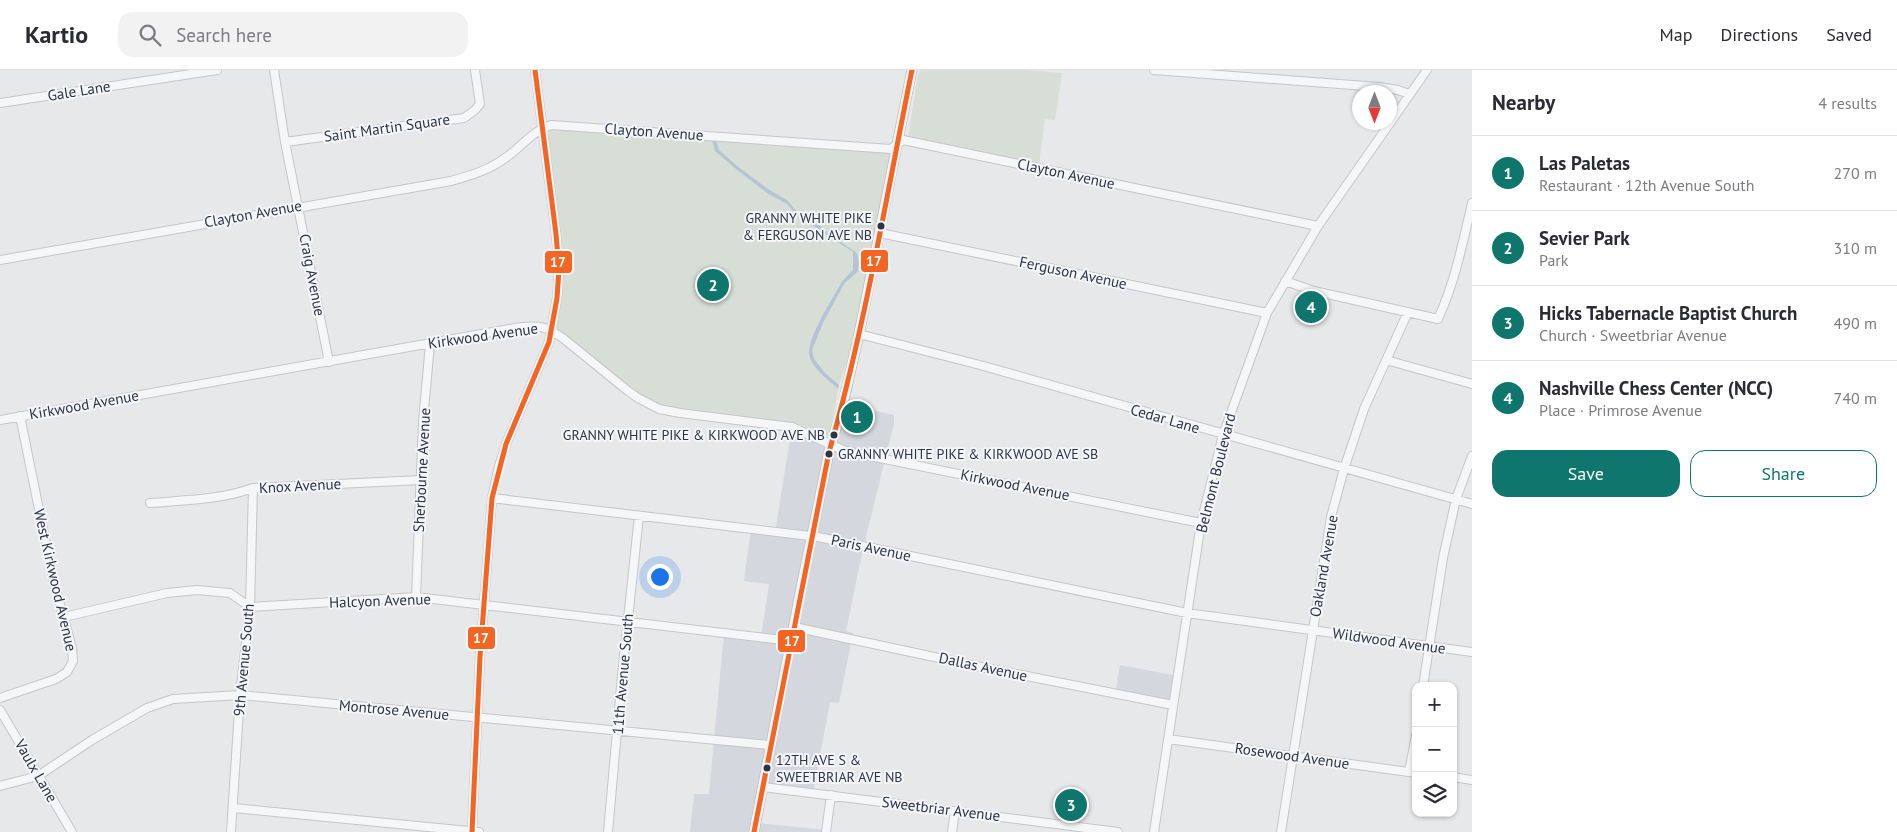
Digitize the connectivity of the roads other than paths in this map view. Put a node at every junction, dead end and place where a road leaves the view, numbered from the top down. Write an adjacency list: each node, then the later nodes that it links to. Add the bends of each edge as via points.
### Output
1 (217, 70): 9 (street, Gale Lane)
2 (274, 70): 11 (street, Craig Avenue)
3 (475, 70): 11 (street, Saint Martin Square, via 480,104 464,118)
4 (536, 70): 10 (street)
5 (912, 70): 12 (main road)
6 (1154, 70): 8 (street, via 1379,87)
7 (1427, 70): 8 (street, Belmont Boulevard)
8 (1409, 94): 15 (street, Belmont Boulevard)
9 (0, 103)
10 (543, 127): 12 (street, Clayton Avenue, via 551,125 891,149); 14 (street, Clayton Avenue, via 483,172 451,181); 21 (street, via 558,269 558,298)
11 (285, 142): 14 (street, Craig Avenue)
12 (896, 145): 15 (street, Clayton Avenue, via 903,140); 16 (main road)
13 (1472, 203): 19 (street, via 1452,281 1438,319)
14 (298, 206): 17 (street, Clayton Avenue); 25 (street, Craig Avenue)
15 (1318, 226): 18 (street, Belmont Boulevard)
16 (880, 233): 20 (street, Ferguson Avenue); 22 (main road)
17 (0, 260)
18 (1285, 281): 19 (street, via 1312,291); 20 (street, Belmont Boulevard)
19 (1408, 312): 24 (street, Oakland Avenue)
20 (1267, 313): 29 (street, Belmont Boulevard)
21 (551, 329): 23 (street, Kirkwood Avenue, via 534,326); 30 (street, Kirkwood Avenue, via 628,391 659,408 792,427); 35 (street, via 549,342 506,444)
22 (859, 334): 29 (street, Cedar Lane); 30 (main road)
23 (430, 344): 25 (street, Kirkwood Avenue); 33 (street, Sherbourne Avenue)
24 (1386, 360): 26 (street); 32 (street, Oakland Avenue, via 1364,409)
25 (329, 362): 27 (street, Kirkwood Avenue)
26 (1472, 384)
27 (20, 416): 28 (street, Kirkwood Avenue); 46 (street, West Kirkwood Avenue)
28 (0, 420)
29 (1223, 435): 32 (street, Cedar Lane); 40 (street, Belmont Boulevard)
30 (832, 446): 40 (street, Kirkwood Avenue); 41 (main road)
31 (1472, 456): 36 (street)
32 (1344, 469): 36 (street, Cedar Lane); 49 (street, Oakland Avenue, via 1331,517)
33 (421, 480): 34 (street, Knox Avenue); 42 (street, Sherbourne Avenue)
34 (252, 488): 37 (street, Knox Avenue, via 216,496); 44 (street, 9th Avenue South)
35 (492, 498): 39 (street, Paris Avenue); 43 (street)
36 (1456, 499): 38 (street, Cedar Lane); 51 (street)
37 (150, 503)
38 (1472, 504)
39 (639, 516): 41 (street, Paris Avenue); 47 (street, 11th Avenue South)
40 (1201, 523): 45 (street, Belmont Boulevard)
41 (812, 537): 45 (street, Paris Avenue); 48 (main road)
42 (416, 597): 43 (street, Halcyon Avenue); 44 (street, Halcyon Avenue)
43 (484, 604): 47 (street, Halcyon Avenue); 58 (street)
44 (250, 607): 46 (street, via 230,593 197,590 167,593); 54 (street, 9th Avenue South)
45 (1187, 613): 49 (street, Wildwood Avenue); 56 (street, Belmont Boulevard)
46 (64, 617): 55 (street, West Kirkwood Avenue, via 74,657 67,672 56,679)
47 (628, 622): 50 (street, Halcyon Avenue); 59 (street, 11th Avenue South)
48 (794, 627): 50 (main road); 56 (street, Dallas Avenue)
49 (1313, 630): 51 (street, Wildwood Avenue); 62 (street, Oakland Avenue)
50 (791, 641): 61 (main road)
51 (1429, 646): 52 (street, Wildwood Avenue); 53 (street)
52 (1472, 652)
53 (1424, 682)
54 (240, 696): 58 (street, Montrose Avenue); 64 (street, Montrose Avenue, via 172,699 147,708); 70 (street, 9th Avenue South)
55 (0, 698)
56 (1173, 705): 60 (street, Belmont Boulevard)
57 (0, 710): 64 (street, Vaulx Lane)
58 (477, 718): 59 (street, Montrose Avenue); 74 (street)
59 (618, 730): 61 (street, Montrose Avenue); 76 (street, 11th Avenue South)
60 (1168, 739): 62 (street, Rosewood Avenue); 81 (street, Belmont Boulevard)
61 (770, 745): 68 (main road)
62 (1293, 756): 63 (street, Rosewood Avenue); 82 (street, Oakland Avenue)
63 (1412, 772)
64 (38, 776): 67 (street, Montrose Avenue); 72 (street, Vaulx Lane)
65 (1457, 778): 66 (street)
66 (1472, 780)
67 (0, 786)
68 (763, 787): 69 (street, Sweetbriar Avenue); 77 (main road)
69 (831, 795): 71 (street, Sweetbriar Avenue); 78 (street)
70 (234, 808): 73 (street, 9th Avenue South); 74 (street)
71 (955, 811): 79 (street); 80 (street, Sweetbriar Avenue)
72 (72, 832)
73 (231, 832)
74 (472, 832): 75 (street)
75 (479, 832)
76 (608, 832)
77 (754, 832)
78 (826, 832)
79 (952, 832)
80 (1118, 832)
81 (1154, 832)
82 (1281, 832)

